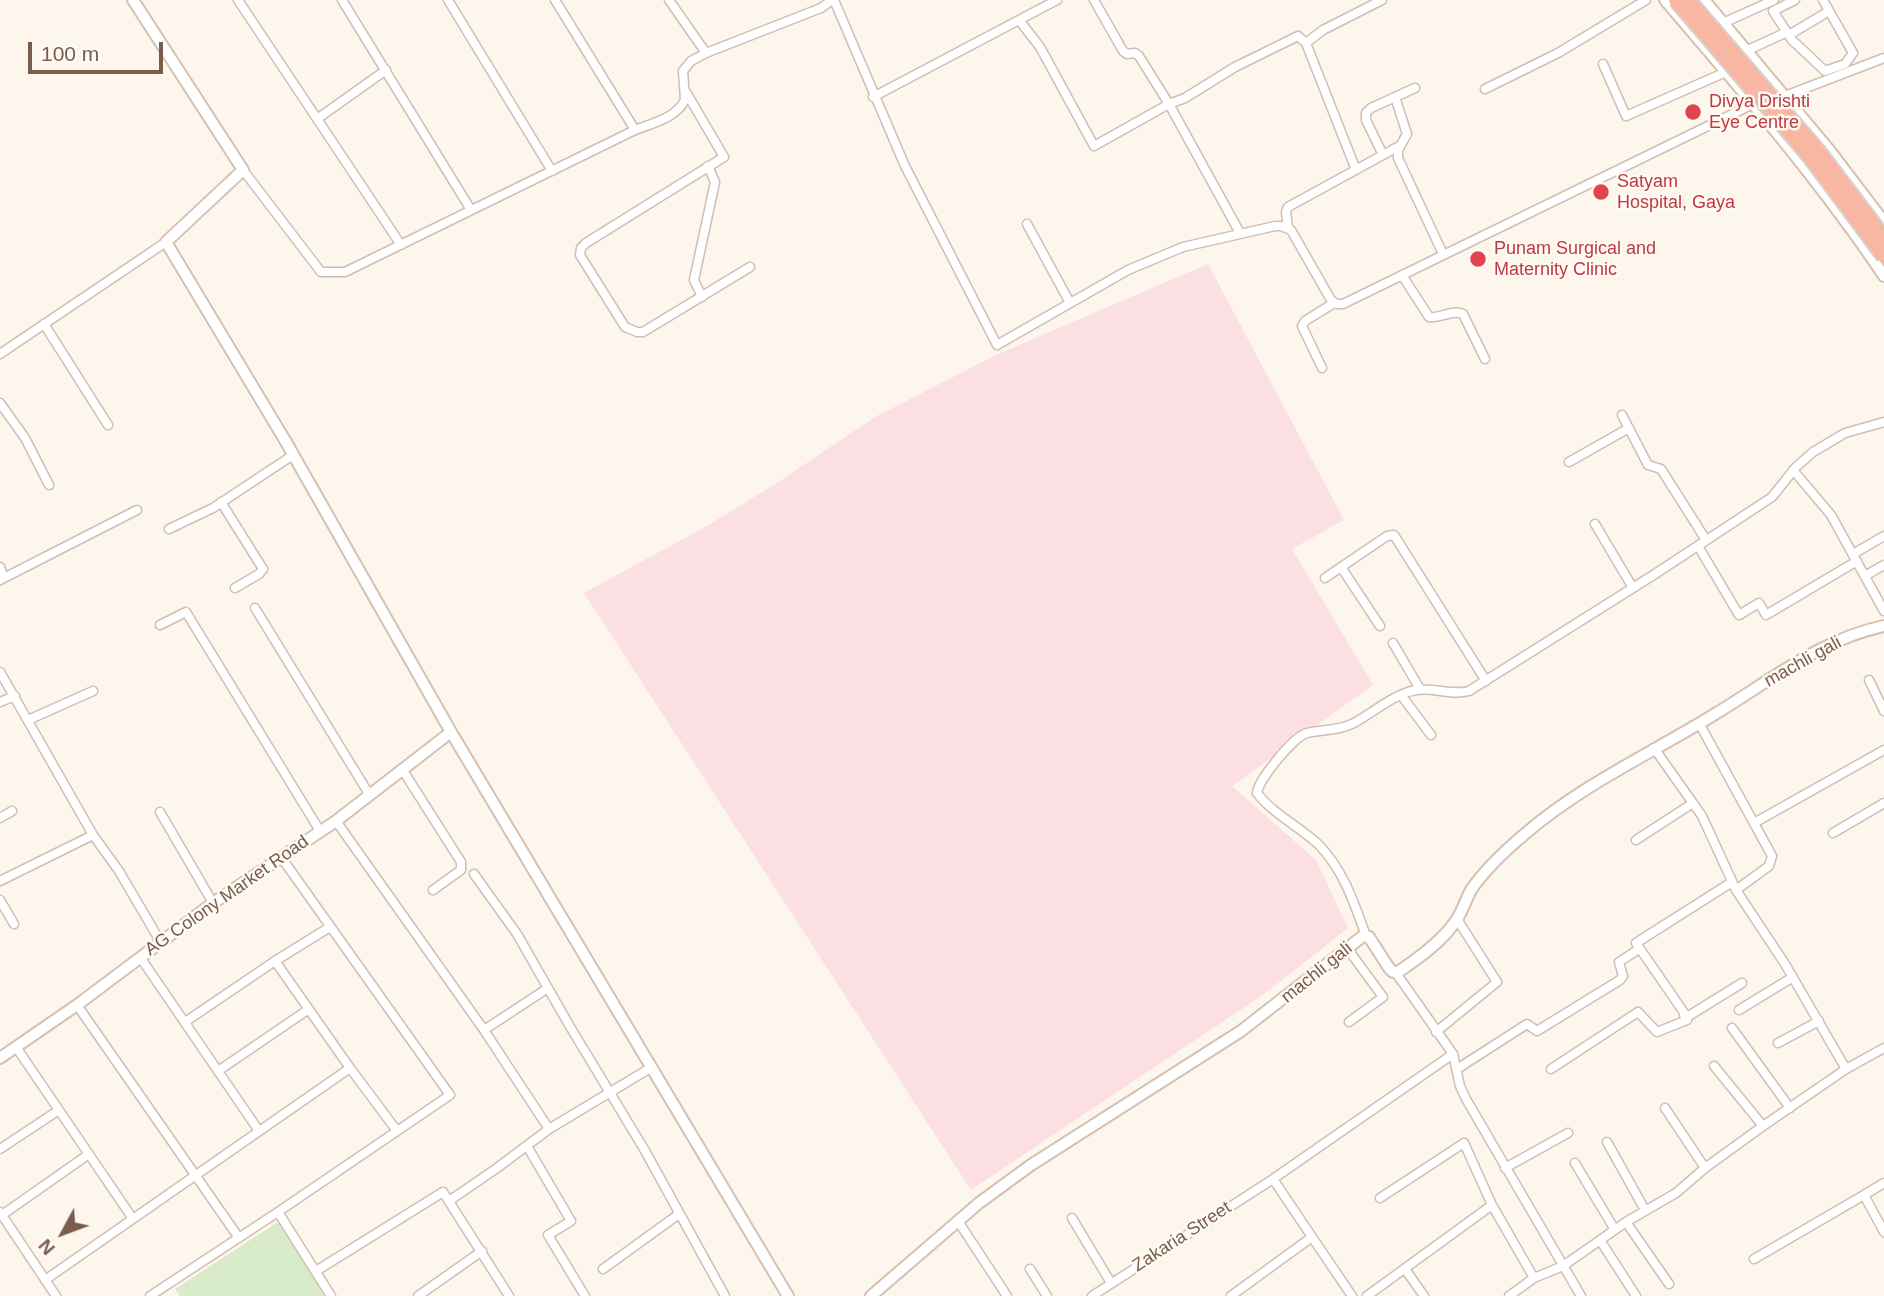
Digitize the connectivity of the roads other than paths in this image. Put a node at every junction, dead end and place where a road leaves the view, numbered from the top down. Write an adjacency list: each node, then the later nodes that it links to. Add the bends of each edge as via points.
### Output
1 (133, 0): 46 (street)
2 (238, 0): 39 (street)
3 (342, 0): 29 (street)
4 (448, 0): 48 (street)
5 (555, 0): 40 (street)
6 (669, 0): 26 (street)
7 (833, 0): 26 (street); 35 (street)
8 (1057, 0): 20 (street)
9 (1094, 0): 37 (street, via 1123,51 1138,55)
10 (1382, 0): 23 (street)
11 (1646, 0): 32 (street, via 1558,53)
12 (1665, 0): 24 (street)
13 (1676, 0): 58 (highway, bridge, via 1811,158)
14 (1688, 0): 54 (highway, bridge, via 1818,151)
15 (1704, 0): 21 (street)
16 (1774, 0): 21 (street)
17 (1795, 0): 22 (street, via 1773,11)
18 (1823, 0): 19 (street)
19 (1829, 11): 22 (street); 22 (street, via 1853,54 1845,64 1825,71)
20 (1019, 20): 35 (street); 37 (street, via 1040,47 1094,146)
21 (1727, 27): 24 (street); 25 (street)
22 (1788, 34): 25 (street)
23 (1306, 43): 37 (street, via 1296,36); 47 (street)
24 (1705, 47): 30 (street)
25 (1748, 50): 34 (street)
26 (706, 52): 33 (street, via 683,71)
27 (1884, 58): 34 (street)
28 (1603, 64): 30 (street, via 1626,116)
29 (386, 70): 39 (street); 49 (street)
30 (1726, 72): 38 (street)
31 (1415, 88): 36 (street)
32 (1485, 89)
33 (686, 92): 40 (street, via 677,111); 45 (street, via 724,157)
34 (1785, 96): 41 (street)
35 (873, 97): 62 (street, via 997,345)
36 (1395, 97): 42 (street, via 1406,130); 44 (street, via 1366,113)
37 (1169, 104): 53 (street)
38 (1753, 104): 43 (street); 57 (street)
39 (317, 119): 56 (street)
40 (635, 130): 48 (street)
41 (1814, 131): 43 (street); 50 (street)
42 (1401, 145): 44 (street); 57 (street, via 1400,162)
43 (1790, 150): 58 (street)
44 (1383, 155): 47 (street)
45 (708, 166): 61 (street, via 715,182 694,280); 61 (street, via 579,251 630,330 643,332)
46 (243, 170): 55 (street); 56 (street, via 321,272 345,272)
47 (1356, 170): 52 (street, via 1288,207)
48 (552, 171): 49 (street)
49 (471, 210): 56 (street)
50 (1884, 222)
51 (1027, 224): 62 (street)
52 (1288, 228): 53 (street); 63 (street)
53 (1240, 233): 62 (street, via 1183,247 1128,270)
54 (1884, 238)
55 (166, 242): 64 (street); 73 (street)
56 (401, 245)
57 (1443, 254): 60 (street)
58 (1882, 265)
59 (750, 267): 61 (street)
60 (1402, 275): 63 (street, via 1343,304); 66 (street, via 1429,317 1463,314)
61 (702, 296)
62 (1070, 303)
63 (1334, 303): 67 (street, via 1303,326)
64 (44, 324): 65 (street); 71 (street)
65 (0, 354)
66 (1485, 359)
67 (1322, 368)
68 (0, 403): 76 (street, via 26,438)
69 (1622, 415): 72 (street)
70 (1884, 422): 75 (street, via 1833,439)
71 (108, 425)
72 (1629, 428): 74 (street); 82 (street, via 1648,465 1661,469)
73 (293, 455): 77 (street); 110 (street)
74 (1569, 462)
75 (1793, 470): 82 (street, via 1772,497); 84 (street, via 1831,515)
76 (49, 485)
77 (221, 502): 80 (street); 91 (street, via 263,569)
78 (137, 510): 90 (street)
79 (1595, 524): 92 (street)
80 (169, 529)
81 (1884, 536): 84 (street)
82 (1706, 540): 83 (street)
83 (1698, 546): 84 (street, via 1739,615 1759,603 1766,615); 92 (street)
84 (1855, 557): 88 (street)
85 (1884, 565): 88 (street)
86 (0, 567): 90 (street)
87 (1341, 567): 89 (street); 96 (street); 101 (street, via 1394,535)
88 (1865, 576): 94 (street)
89 (1325, 578)
90 (2, 579)
91 (235, 588)
92 (1633, 588): 101 (street)
93 (255, 608): 115 (street)
94 (1884, 611)
95 (160, 625): 123 (street, via 186,612)
96 (1380, 626)
97 (1884, 626): 109 (street, machli gali, via 1861,631 1807,656)
98 (1393, 643): 102 (street)
99 (0, 672): 105 (street)
100 (1868, 680): 107 (street)
101 (1486, 681): 102 (street, via 1462,693)
102 (1420, 689): 104 (street)
103 (93, 691): 108 (street)
104 (1401, 695): 111 (street); 137 (street, via 1352,724 1300,736 1257,790 1332,861 1350,892)
105 (15, 696): 106 (street); 108 (street)
106 (0, 702)
107 (1884, 711)
108 (28, 720): 125 (street)
109 (1699, 723): 112 (street, machli gali); 122 (street)
110 (452, 732): 114 (street, AG Colony Market Road); 163 (street)
111 (1431, 735)
112 (1654, 748): 116 (street); 134 (street, machli gali, via 1526,833 1471,890)
113 (1884, 750): 122 (street)
114 (402, 769): 115 (street, AG Colony Market Road); 131 (street, via 461,862 461,870)
115 (369, 794): 121 (street, AG Colony Market Road)
116 (1693, 803): 126 (street); 130 (street)
117 (1884, 803): 124 (street)
118 (12, 811): 120 (street)
119 (160, 812): 133 (street)
120 (0, 818)
121 (336, 821): 123 (street, AG Colony Market Road); 155 (street)
122 (1754, 823): 130 (street, via 1771,862)
123 (320, 831): 127 (street, AG Colony Market Road)
124 (1833, 834)
125 (93, 835): 129 (street); 138 (street)
126 (1636, 840)
127 (281, 857): 133 (street, AG Colony Market Road); 136 (street)
128 (474, 874): 146 (street)
129 (0, 881)
130 (1734, 886): 140 (street, via 1637,941); 144 (street)
131 (433, 890)
132 (0, 900): 135 (street)
133 (213, 903): 138 (street, AG Colony Market Road)
134 (1457, 919): 143 (street, machli gali, via 1443,937); 156 (street, via 1497,982)
135 (14, 924)
136 (330, 927): 142 (street); 176 (street, via 450,1095)
137 (1366, 936): 139 (street, machli gali); 143 (street, machli gali)
138 (160, 941): 141 (street, AG Colony Market Road)
139 (1347, 948): 153 (street, via 1383,997); 198 (street, machli gali, via 1272,1010 1031,1166)
140 (1639, 949): 150 (street); 165 (street, via 1619,962 1620,980 1536,1031 1527,1024)
141 (140, 957): 147 (street, AG Colony Market Road); 152 (street)
142 (275, 961): 148 (street); 152 (street)
143 (1396, 973): 156 (street)
144 (1793, 977): 149 (street); 151 (street)
145 (1742, 983): 150 (street, via 1690,1016)
146 (548, 988): 155 (street); 169 (street)
147 (77, 1005): 158 (street, AG Colony Market Road); 185 (street)
148 (309, 1009): 164 (street); 168 (street)
149 (1739, 1010)
150 (1684, 1015): 166 (street, via 1687,1020 1657,1032 1638,1012)
151 (1819, 1021): 157 (street); 167 (street)
152 (185, 1022): 168 (street)
153 (1349, 1023)
154 (1732, 1028): 171 (street)
155 (484, 1030): 174 (street)
156 (1436, 1031): 160 (street)
157 (1779, 1043)
158 (16, 1047): 161 (street, AG Colony Market Road); 172 (street)
159 (1884, 1048): 167 (street)
160 (1454, 1054): 165 (street); 186 (street, Zakaria Street)
161 (0, 1058)
162 (1714, 1066): 173 (street)
163 (652, 1067): 169 (street); 224 (street)
164 (350, 1068): 175 (street); 176 (street)
165 (1457, 1069): 184 (street, via 1466,1099)
166 (1551, 1069)
167 (1846, 1069): 171 (street)
168 (218, 1071): 175 (street)
169 (609, 1092): 174 (street); 195 (street)
170 (1665, 1108): 183 (street)
171 (1790, 1108): 173 (street)
172 (59, 1110): 180 (street); 181 (street)
173 (1763, 1126): 183 (street)
174 (549, 1129): 179 (street)
175 (259, 1131): 185 (street)
176 (397, 1131): 193 (street)
177 (1567, 1133): 184 (street)
178 (1607, 1142): 192 (street)
179 (527, 1146): 190 (street); 222 (street, via 571,1220 548,1235)
180 (0, 1149)
181 (89, 1154): 194 (street); 197 (street)
182 (1574, 1163): 200 (street)
183 (1706, 1167): 192 (street, via 1676,1193)
184 (1505, 1168): 207 (street)
185 (195, 1176): 197 (street); 203 (street)
186 (1273, 1179): 202 (street); 214 (street, Zakaria Street)
187 (1884, 1183): 188 (street)
188 (1864, 1195): 201 (street); 206 (street)
189 (1380, 1198): 191 (street, via 1462,1142)
190 (449, 1200): 205 (street); 211 (street, via 443,1192)
191 (1492, 1205): 210 (street); 212 (street)
192 (1644, 1210): 199 (street)
193 (278, 1212): 203 (street); 211 (street)
194 (1, 1214): 213 (street)
195 (679, 1214): 208 (street); 223 (street)
196 (1072, 1218): 214 (street)
197 (133, 1219): 213 (street)
198 (958, 1221): 225 (street, machli gali); 226 (street)
199 (1626, 1222): 200 (street); 215 (street)
200 (1615, 1230): 204 (street)
201 (1884, 1232)
202 (1312, 1237): 229 (street); 230 (street)
203 (239, 1238): 216 (street)
204 (1600, 1240): 207 (street); 235 (street)
205 (482, 1251): 217 (street); 221 (street)
206 (1754, 1259)
207 (1563, 1266): 212 (street); 234 (street)
208 (603, 1269)
209 (1030, 1269): 227 (street)
210 (1405, 1269): 231 (street); 232 (street)
211 (316, 1271): 220 (street)
212 (1534, 1278): 233 (street)
213 (45, 1280): 218 (street)
214 (1111, 1283): 228 (street, Zakaria Street)
215 (1669, 1284)
216 (165, 1292): 219 (street)
217 (421, 1295)
218 (56, 1296)
219 (150, 1296)
220 (331, 1296)
221 (509, 1296)
222 (585, 1296)
223 (724, 1296)
224 (788, 1296)
225 (871, 1296)
226 (1007, 1296)
227 (1047, 1296)
228 (1092, 1296)
229 (1231, 1296)
230 (1352, 1296)
231 (1367, 1296)
232 (1424, 1296)
233 (1509, 1296)
234 (1581, 1296)
235 (1636, 1296)

